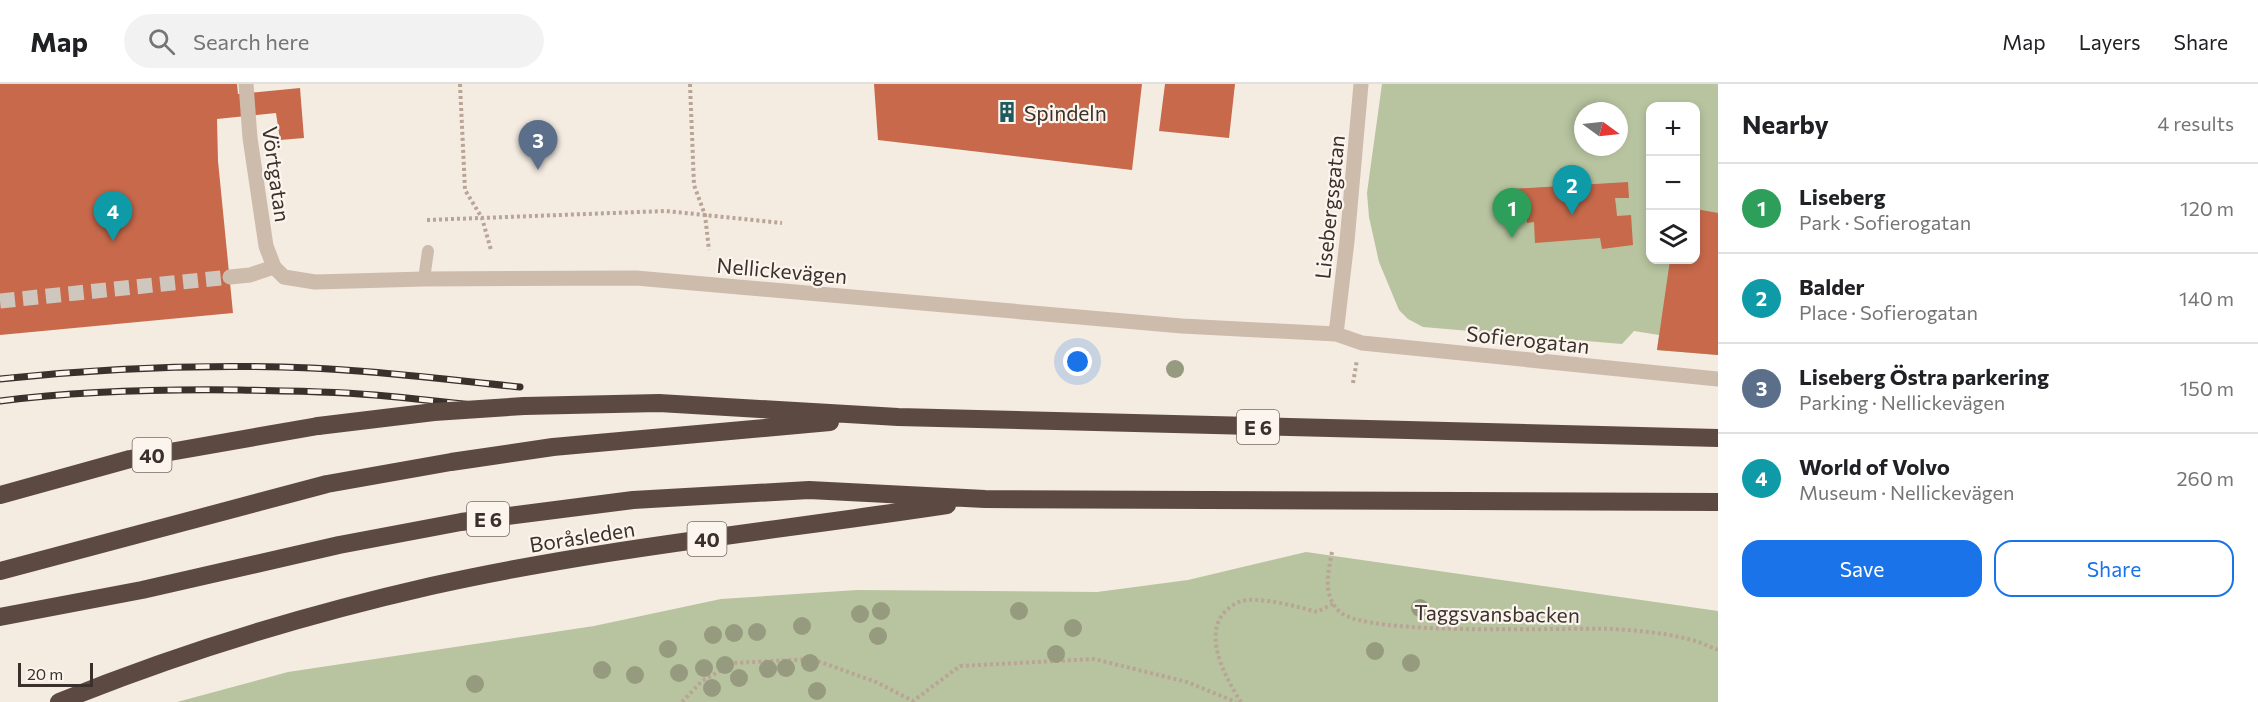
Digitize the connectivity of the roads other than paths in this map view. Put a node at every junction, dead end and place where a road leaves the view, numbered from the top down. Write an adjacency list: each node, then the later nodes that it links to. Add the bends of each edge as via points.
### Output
1 (246, 84): 4 (street, Vörtgatan, via 266,246)
2 (1362, 84): 7 (street, Lisebergsgatan)
3 (428, 251): 6 (lane)
4 (274, 267): 5 (street); 6 (street, Nellickevägen, via 284,277 315,282)
5 (230, 277)
6 (424, 279): 7 (street, Nellickevägen, via 636,278 1182,326)
7 (1336, 333): 8 (street, Sofierogatan, via 1362,343)
8 (1718, 379)
9 (898, 417): 10 (highway, E 6); 11 (highway, 40, bridge, via 659,403 434,412 250,437 130,459); 14 (highway, E 6, via 634,438 451,462 327,484)
10 (1718, 438)
11 (0, 495)
12 (985, 499): 13 (highway, E 6); 15 (highway, E 6, via 809,490 633,500 461,522); 16 (highway, Boråsleden / 40, via 586,557 431,586 269,628)
13 (1718, 502)
14 (0, 571)
15 (0, 617)
16 (59, 702)

